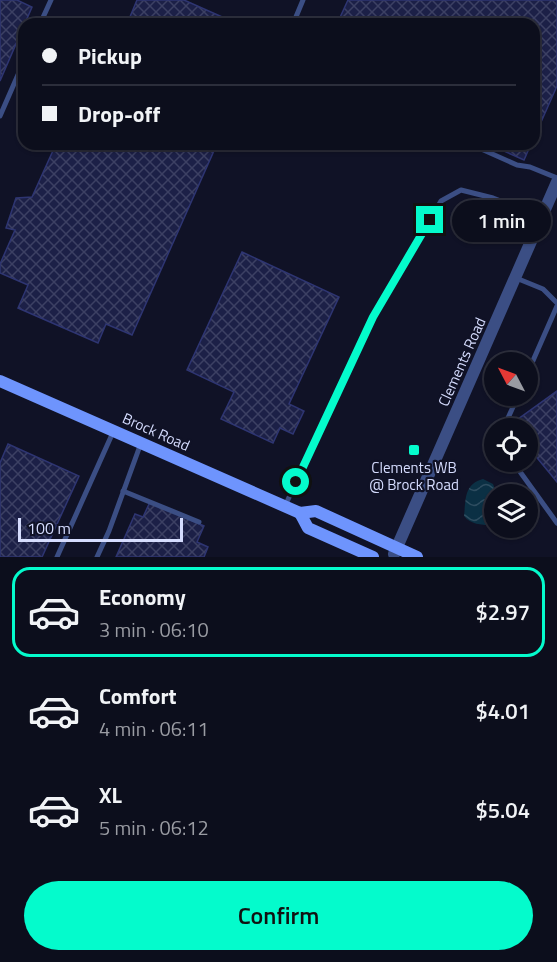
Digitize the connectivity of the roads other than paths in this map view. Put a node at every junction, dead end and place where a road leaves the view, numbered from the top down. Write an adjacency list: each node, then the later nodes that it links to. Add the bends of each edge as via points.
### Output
1 (51, 0): 3 (lane)
2 (303, 0): 4 (lane)
3 (43, 18)
4 (295, 18)
5 (18, 76): 6 (lane)
6 (0, 116)
7 (483, 150): 8 (lane)
8 (557, 180): 9 (street, Clements Road)
9 (541, 217): 10 (street, Clements Road); 18 (lane, via 461,190 441,201 373,317)
10 (515, 277): 11 (lane, via 547,291); 22 (street, Clements Road)
11 (557, 304): 12 (lane)
12 (537, 352)
13 (0, 381): 14 (main road, Brock Road)
14 (114, 429): 15 (main road, Brock Road); 23 (lane)
15 (141, 441): 17 (lane); 18 (main road, Brock Road)
16 (520, 472): 21 (lane)
17 (123, 491): 20 (lane); 24 (lane)
18 (285, 506): 19 (main road, Brock Road)
19 (300, 513): 22 (main road, Brock Road, via 316,511); 25 (main road, Brock Road, via 308,528)
20 (199, 522)
21 (557, 523)
22 (395, 551): 26 (main road, Brock Road)
23 (57, 557)
24 (97, 557)
25 (373, 557)
26 (417, 557)

